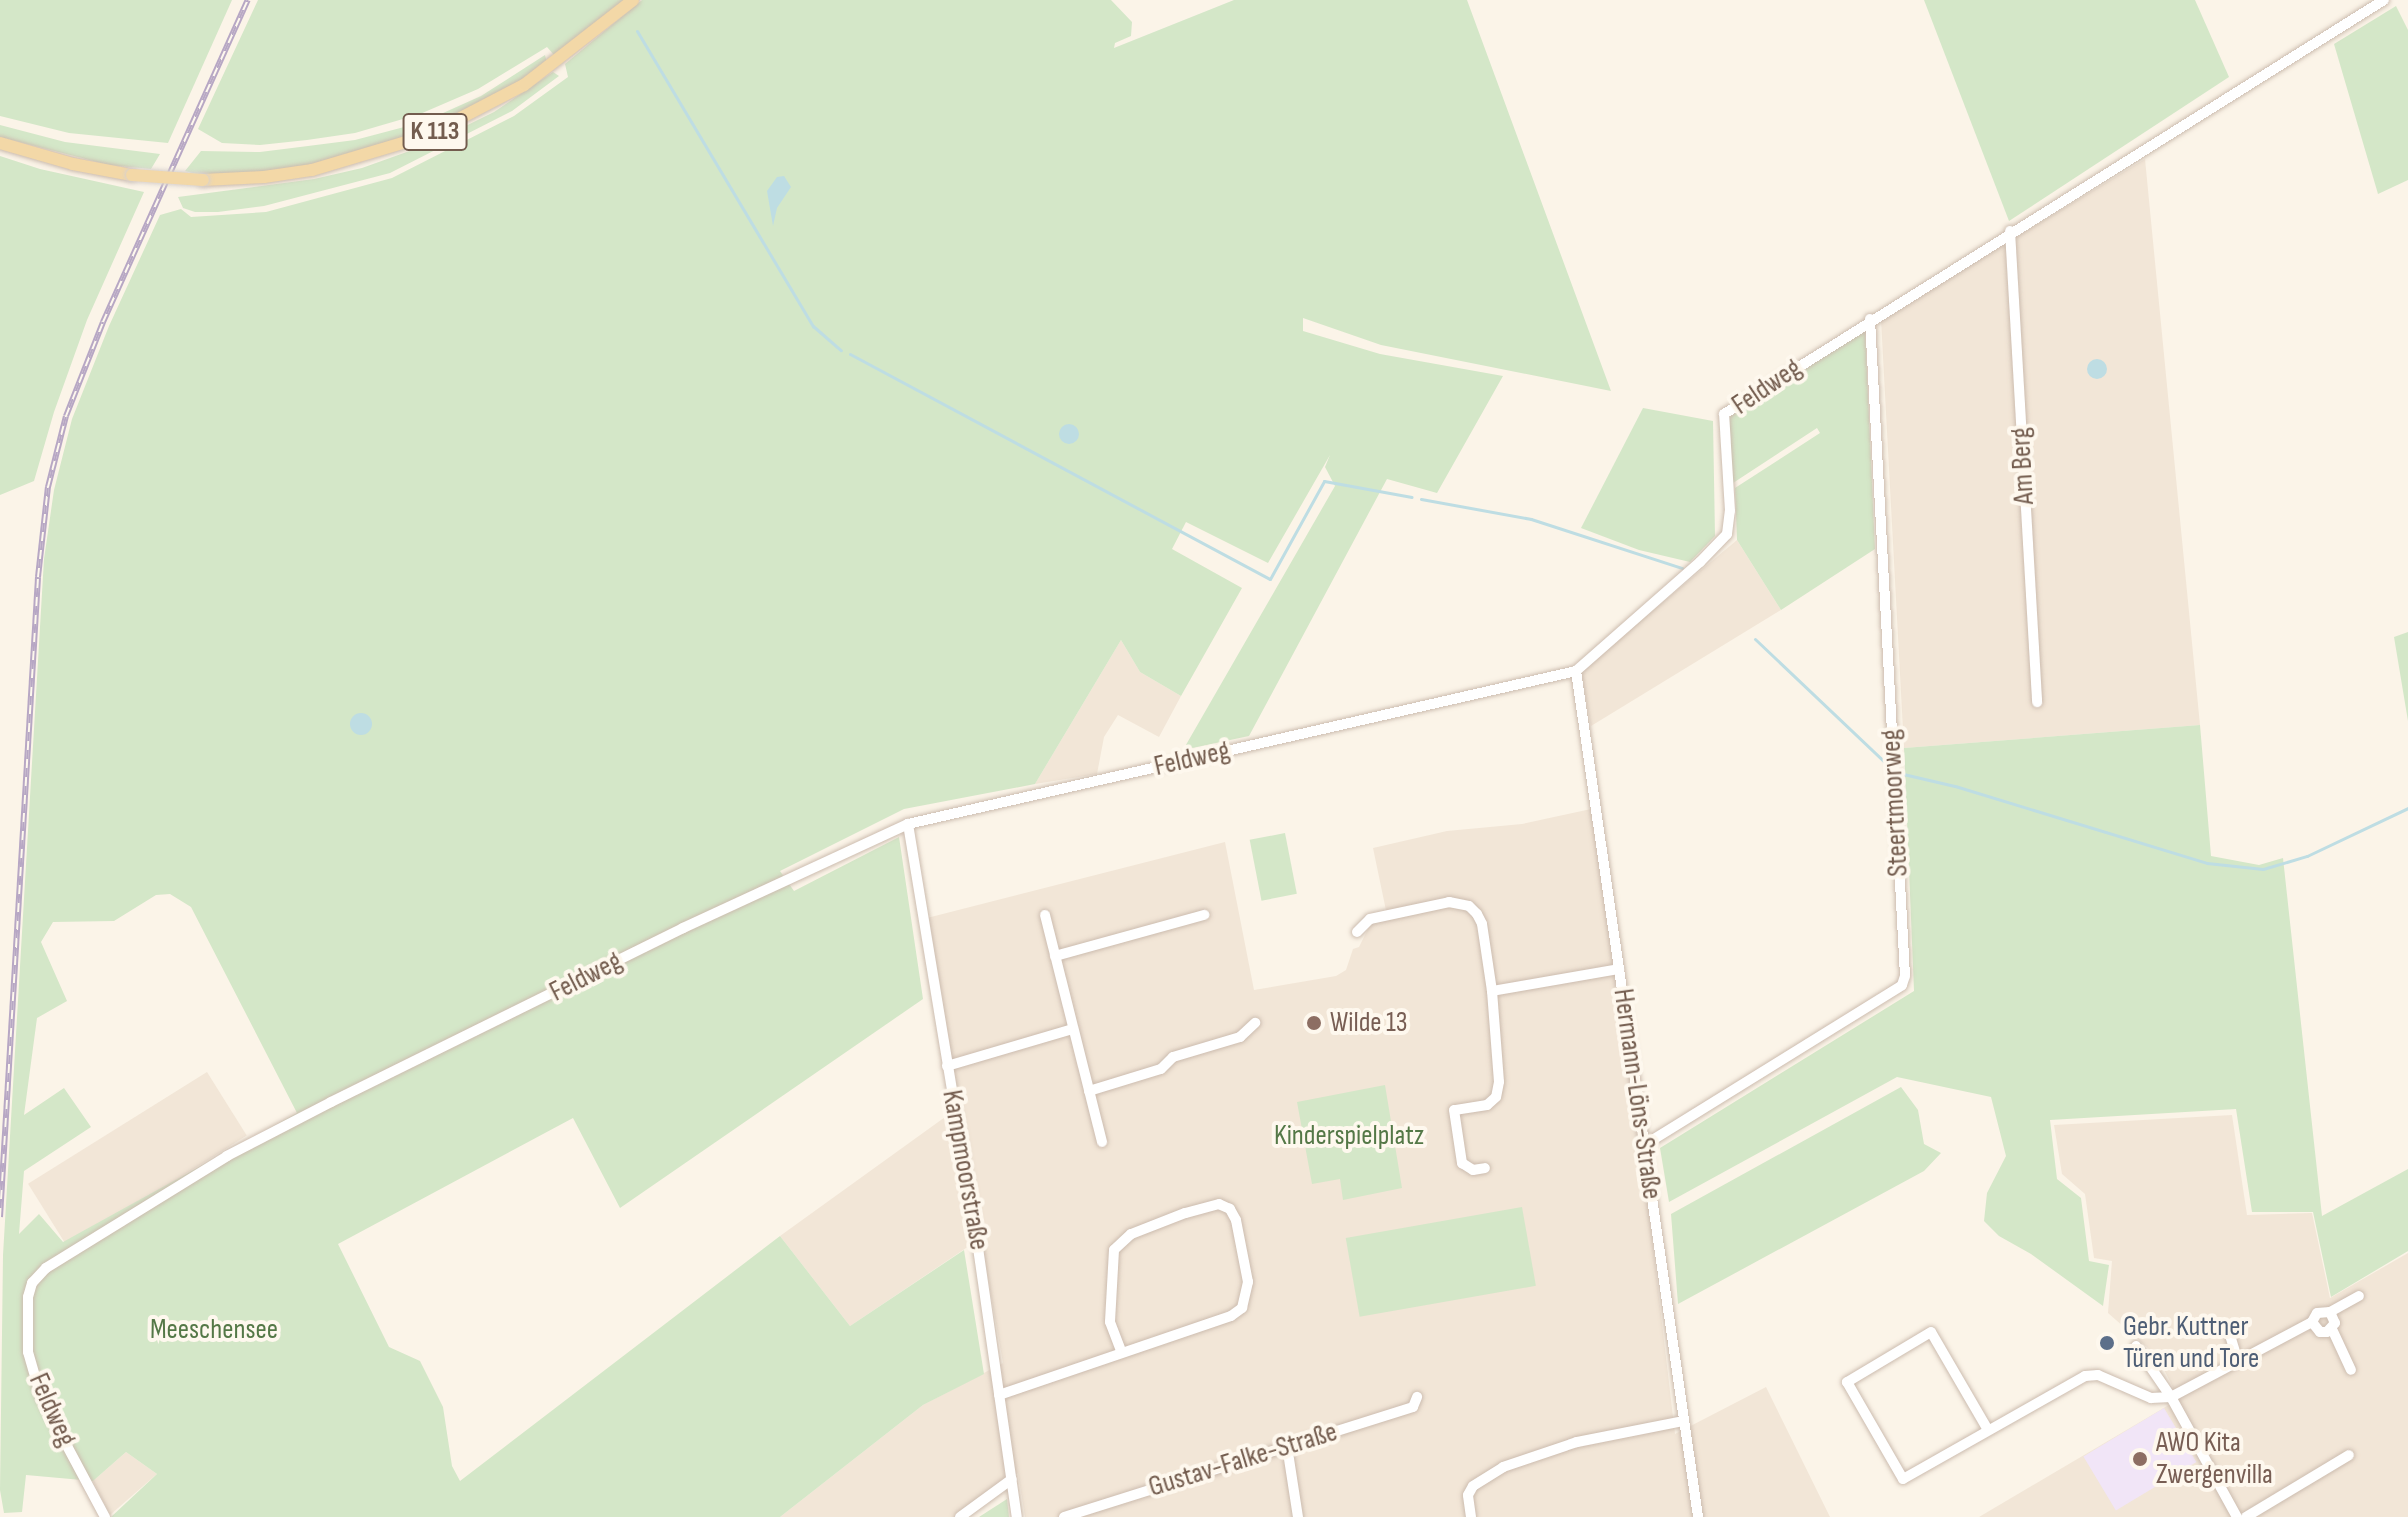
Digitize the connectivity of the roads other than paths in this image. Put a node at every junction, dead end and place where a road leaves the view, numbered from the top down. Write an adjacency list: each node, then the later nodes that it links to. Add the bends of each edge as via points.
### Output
1 (633, 0): 3 (main road, K 113, bridge, via 524,85 426,136 312,170 203,180 132,175)
2 (2384, 0): 4 (street, Feldweg)
3 (0, 143)
4 (2010, 231): 5 (street, Feldweg); 7 (street, Am Berg)
5 (1870, 319): 6 (street, Feldweg, via 1724,414 1727,534); 20 (street, Steertmoorweg, via 1905,976 1902,985)
6 (1576, 671): 8 (street, Feldweg); 13 (street, Hermann-Löns-Straße)
7 (2037, 702)
8 (908, 824): 17 (street, Kampmoorstraße); 39 (street, Feldweg, via 318,1108 227,1156 46,1268 28,1297 28,1352 41,1397)
9 (1045, 915): 12 (street)
10 (1204, 915): 12 (street)
11 (1357, 932): 14 (street, via 1370,919 1449,902 1469,906 1482,924)
12 (1055, 956): 16 (street)
13 (1619, 969): 14 (street); 20 (street, Hermann-Löns-Straße)
14 (1492, 991): 21 (street, via 1499,1066 1496,1097 1487,1105 1454,1110 1462,1163 1473,1170)
15 (1255, 1023): 18 (street, via 1240,1037)
16 (1073, 1029): 17 (street); 18 (street)
17 (947, 1066): 31 (street, Kampmoorstraße)
18 (1089, 1091): 19 (street)
19 (1102, 1142)
20 (1646, 1144): 34 (street, Hermann-Löns-Straße)
21 (1485, 1168)
22 (2359, 1296): 23 (street)
23 (2330, 1312): 24 (street, via 2317,1313); 25 (street)
24 (2312, 1322): 25 (street, via 2320,1332); 29 (street)
25 (2332, 1329): 30 (street)
26 (2229, 1332): 29 (street)
27 (2136, 1346): 33 (street)
28 (1121, 1351): 28 (street, via 1242,1308 1248,1282 1230,1209 1219,1204 1185,1213 1131,1234 1114,1250 1110,1322); 31 (street)
29 (2238, 1362): 33 (street)
30 (2351, 1370)
31 (999, 1395): 38 (street, Kampmoorstraße)
32 (1417, 1397): 36 (street, Gustav-Falke-Straße, via 1413,1407)
33 (2171, 1397): 35 (street, via 2151,1398 2098,1375 2085,1376); 46 (street)
34 (1683, 1421): 44 (street, via 1577,1442 1503,1467 1473,1486 1468,1495); 45 (street, Hermann-Löns-Straße)
35 (1988, 1430): 35 (street, via 1903,1479 1847,1382 1931,1332)
36 (1287, 1446): 42 (street, Gustav-Falke-Straße); 43 (street)
37 (2349, 1455): 47 (street)
38 (1012, 1479): 40 (street); 41 (street, Kampmoorstraße)
39 (105, 1517)
40 (960, 1517)
41 (1017, 1517)
42 (1064, 1517)
43 (1298, 1517)
44 (1471, 1517)
45 (1698, 1517)
46 (2237, 1517)
47 (2246, 1517)

